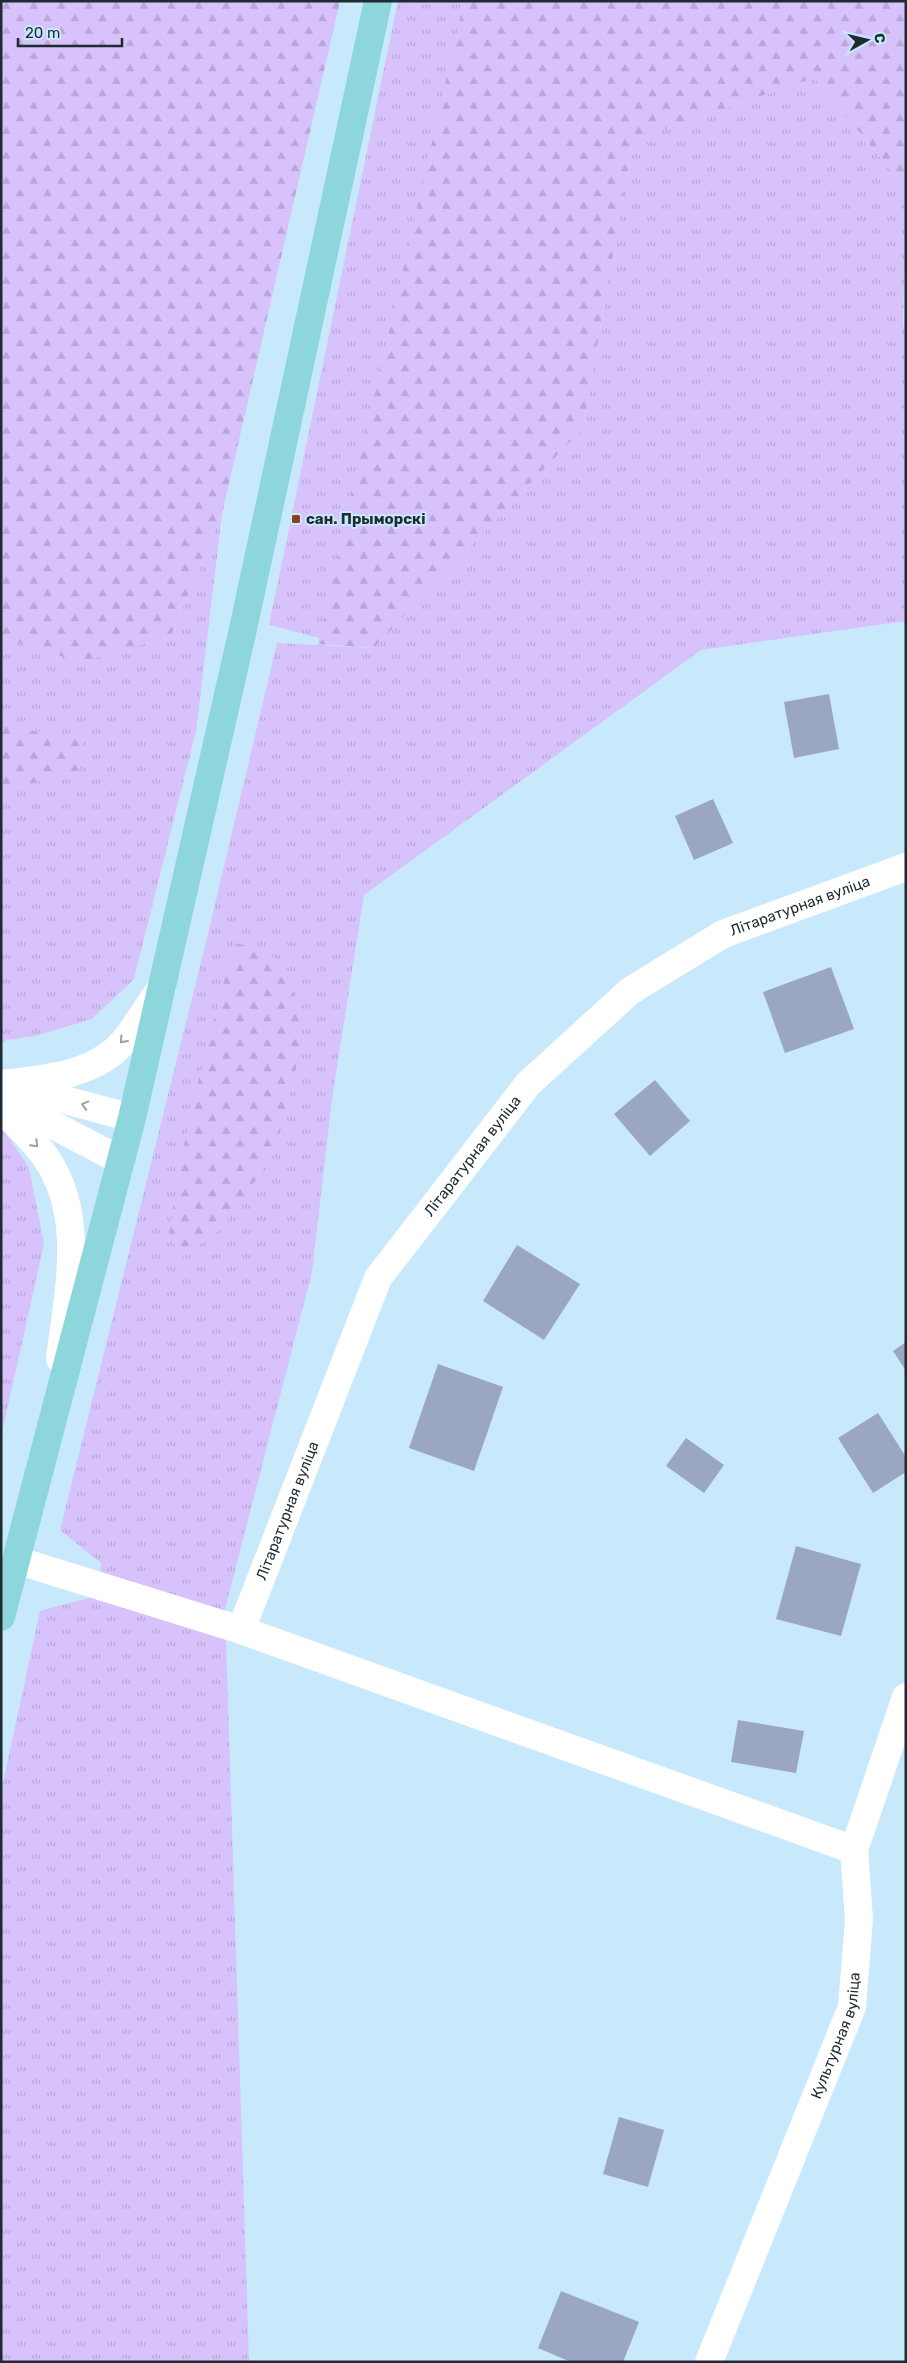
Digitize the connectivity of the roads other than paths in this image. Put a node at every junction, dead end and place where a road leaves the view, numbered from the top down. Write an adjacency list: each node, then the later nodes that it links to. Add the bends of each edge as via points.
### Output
1 (378, 1): 3 (main road, via 243,630)
2 (906, 867): 13 (street, Літаратурная вуліца, via 723,934 630,991 528,1084 378,1278)
3 (162, 987): 4 (street, one-way to 4, via 124,1042 93,1066 40,1079); 8 (main road)
4 (1, 1084)
5 (1, 1088): 8 (street, one-way to 5, via 32,1091)
6 (1, 1098): 9 (street)
7 (1, 1109): 10 (street, one-way to 10, via 42,1152 64,1191 72,1249)
8 (132, 1118): 9 (main road)
9 (120, 1160): 10 (main road)
10 (53, 1417): 11 (main road)
11 (16, 1560): 12 (main road); 13 (street)
12 (1, 1617)
13 (241, 1630): 15 (street)
14 (906, 1697): 15 (street, Культурная вуліца)
15 (854, 1850): 16 (street, Культурная вуліца, via 859,1920 852,2007)
16 (709, 2362)

